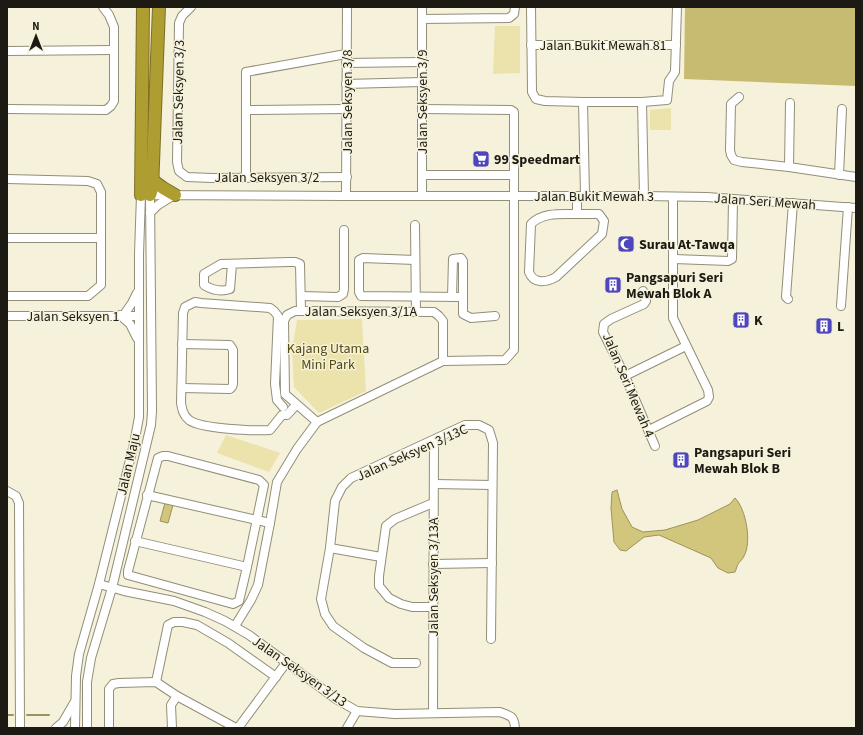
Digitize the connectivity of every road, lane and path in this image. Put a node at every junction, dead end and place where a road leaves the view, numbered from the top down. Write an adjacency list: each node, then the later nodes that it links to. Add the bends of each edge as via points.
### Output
1 (103, 7): 15 (street, via 114,27)
2 (135, 7): 31 (highway, via 135,119)
3 (143, 7): 31 (highway)
4 (151, 7): 42 (highway, via 148,188)
5 (159, 7): 41 (highway)
6 (191, 7): 36 (street, Jalan Seksyen 3/3, via 179,23 178,64 177,162 179,171)
7 (347, 7): 17 (street, Jalan Seksyen 3/8)
8 (422, 7): 12 (street, Jalan Seksyen 3/9)
9 (531, 7): 13 (street)
10 (676, 7): 14 (street)
11 (515, 11): 12 (street, via 509,18)
12 (422, 19): 18 (street, Jalan Seksyen 3/9)
13 (531, 45): 14 (street, Jalan Bukit Mewah 81); 23 (street, via 532,92 536,99)
14 (676, 46): 24 (street, via 674,72 669,81 666,101)
15 (114, 50): 16 (street); 26 (street, via 114,101 106,110)
16 (7, 52)
17 (346, 54): 19 (street, Jalan Seksyen 3/8); 30 (street, via 246,72)
18 (422, 62): 19 (street); 20 (street, Jalan Seksyen 3/9)
19 (346, 63): 21 (street, Jalan Seksyen 3/8)
20 (422, 82): 21 (street); 28 (street, Jalan Seksyen 3/9)
21 (346, 84): 27 (street, Jalan Seksyen 3/8)
22 (739, 96): 32 (street, via 731,104 730,150 734,160)
23 (583, 102): 24 (street); 44 (street)
24 (642, 102): 48 (street)
25 (790, 103): 32 (street)
26 (7, 109)
27 (346, 109): 30 (street); 39 (street, Jalan Seksyen 3/8)
28 (422, 109): 33 (street, Jalan Seksyen 3/9); 35 (street, via 514,112)
29 (842, 109): 34 (street)
30 (246, 110): 37 (street)
31 (142, 167): 42 (highway)
32 (789, 167): 34 (street)
33 (422, 175): 35 (street); 46 (street, Jalan Seksyen 3/9)
34 (839, 175): 38 (street)
35 (514, 176): 47 (street)
36 (187, 177): 37 (street, Jalan Seksyen 3/2)
37 (246, 177): 39 (street, Jalan Seksyen 3/2)
38 (856, 177)
39 (347, 178): 45 (street, Jalan Seksyen 3/8)
40 (7, 179): 58 (street, via 80,180 97,184 101,192)
41 (152, 180): 42 (highway, via 152,189); 43 (highway)
42 (145, 195): 43 (street, Jalan Bukit Mewah 3); 53 (street, Jalan Maju); 62 (street, Jalan Maju)
43 (175, 195): 45 (street, Jalan Bukit Mewah 3); 53 (street)
44 (581, 195): 47 (street, Jalan Bukit Mewah 3); 48 (street, Jalan Bukit Mewah 3); 54 (street)
45 (346, 196): 46 (street, Jalan Bukit Mewah 3)
46 (422, 196): 47 (street, Jalan Bukit Mewah 3)
47 (514, 196): 82 (street, via 514,350 505,360)
48 (644, 196): 49 (street, Jalan Bukit Mewah 3)
49 (673, 196): 50 (street, Jalan Seri Mewah); 59 (street)
50 (733, 199): 51 (street, Jalan Seri Mewah); 59 (street, via 732,260)
51 (793, 203): 52 (street, Jalan Seri Mewah); 70 (street, via 787,277)
52 (852, 207): 71 (street)
53 (150, 213): 69 (street, Jalan Maju)
54 (577, 214): 54 (street, via 598,214 604,221 602,234 550,281 538,281 531,277 531,224 547,215)
55 (415, 225): 60 (street)
56 (344, 230): 65 (street, via 343,294 338,297)
57 (7, 238): 58 (street)
58 (101, 238): 64 (street, via 101,286 88,296)
59 (674, 259): 81 (street, via 673,318)
60 (415, 260): 66 (street); 66 (street, via 362,258 359,292 361,296 366,297)
61 (232, 264): 65 (street, via 300,264)
62 (139, 289): 74 (street, via 132,303); 76 (street, Jalan Maju)
63 (643, 291): 83 (street, Jalan Seri Mewah 4, via 646,301 644,304 604,324 603,332)
64 (7, 296)
65 (301, 296): 72 (street)
66 (416, 297): 67 (street); 73 (street)
67 (452, 297): 68 (street); 68 (street, via 453,259 458,258 463,261)
68 (463, 297): 77 (street, via 463,314 471,318)
69 (151, 299): 76 (street); 78 (street, Jalan Maju)
70 (788, 299)
71 (841, 306)
72 (301, 311): 73 (street, Jalan Seksyen 3/1A); 85 (street, Jalan Seksyen 3/1A, via 287,314 284,321 285,394)
73 (416, 312): 82 (street, Jalan Seksyen 3/1A, via 434,312 443,321)
74 (121, 315): 75 (street, Jalan Seksyen 1); 76 (street, Jalan Seksyen 1); 79 (street, via 130,324)
75 (7, 316)
76 (138, 316): 78 (street, via 144,322); 79 (street, Jalan Maju)
77 (495, 316)
78 (152, 340): 104 (street, Jalan Maju, via 151,424)
79 (138, 341): 105 (street, Jalan Maju, via 138,417 135,437)
80 (182, 344): 84 (street); 84 (street, via 230,345 234,350 233,384 230,389); 86 (street, via 183,313 185,307 190,304 270,308 278,316 275,384 277,400)
81 (686, 346): 83 (street); 88 (street, via 708,390 707,402)
82 (443, 361): 87 (street)
83 (625, 376): 88 (street, Jalan Seri Mewah 4)
84 (182, 388): 86 (street, via 183,413 195,423 241,430 270,430)
85 (294, 402): 86 (street); 87 (street)
86 (283, 411)
87 (317, 422): 97 (street, via 277,482)
88 (649, 430): 90 (street, Jalan Seri Mewah 4)
89 (434, 441): 91 (street, Jalan Seksyen 3/13A); 92 (street, Jalan Seksyen 3/13C, via 465,425 479,424 489,430 493,443); 99 (street, Jalan Seksyen 3/13C, via 351,478 342,487 335,501)
90 (655, 446)
91 (434, 484): 92 (street); 95 (street, Jalan Seksyen 3/13A)
92 (492, 485): 101 (street, Jalan Seksyen 3/13C)
93 (7, 491): 122 (street, via 16,496 19,503)
94 (147, 495): 96 (street); 96 (street, via 158,458 168,456 260,480 264,485); 98 (street)
95 (434, 503): 100 (street, via 389,523 386,526); 102 (street, Jalan Seksyen 3/13A)
96 (256, 520): 97 (street); 103 (street)
97 (270, 524): 110 (street, via 258,585)
98 (135, 541): 103 (street); 103 (street, via 128,575 233,604 238,601)
99 (330, 548): 100 (street); 113 (street, Jalan Seksyen 3/13C, via 321,599 325,614 333,626 364,648 392,663)
100 (381, 556): 109 (street, via 379,586 389,598 412,607)
101 (492, 563): 102 (street); 111 (street, Jalan Seksyen 3/13C)
102 (433, 564): 109 (street, Jalan Seksyen 3/13A)
103 (247, 567)
104 (116, 572): 106 (street, Jalan Maju); 107 (street)
105 (99, 584): 106 (street, Jalan Seksyen 3/13); 117 (street, Jalan Maju, via 79,654)
106 (112, 588): 107 (street, Jalan Seksyen 3/13); 108 (street, Jalan Maju)
107 (124, 591): 108 (street); 110 (street, Jalan Seksyen 3/13, via 206,612)
108 (109, 597): 118 (street, Jalan Maju, via 91,658)
109 (433, 607): 120 (street, Jalan Seksyen 3/13A)
110 (235, 626): 112 (street, Jalan Seksyen 3/13)
111 (491, 639)
112 (286, 663): 114 (street); 119 (street, Jalan Seksyen 3/13)
113 (416, 663)
114 (276, 677): 115 (street, via 228,643 197,625 174,622 168,625); 128 (street)
115 (156, 682): 116 (street); 126 (street, via 113,684 109,689)
116 (177, 696): 127 (street, via 171,705); 128 (street)
117 (75, 700): 123 (street, via 63,722); 124 (street, Jalan Maju)
118 (87, 703): 124 (street); 125 (street, Jalan Maju)
119 (357, 711): 120 (street, Jalan Seksyen 3/13); 121 (street)
120 (433, 713): 129 (street, Jalan Seksyen 3/13, via 500,712 510,716)
121 (350, 727)
122 (20, 728)
123 (56, 728)
124 (75, 728)
125 (87, 728)
126 (109, 728)
127 (172, 728)
128 (237, 728)
129 (515, 728)

